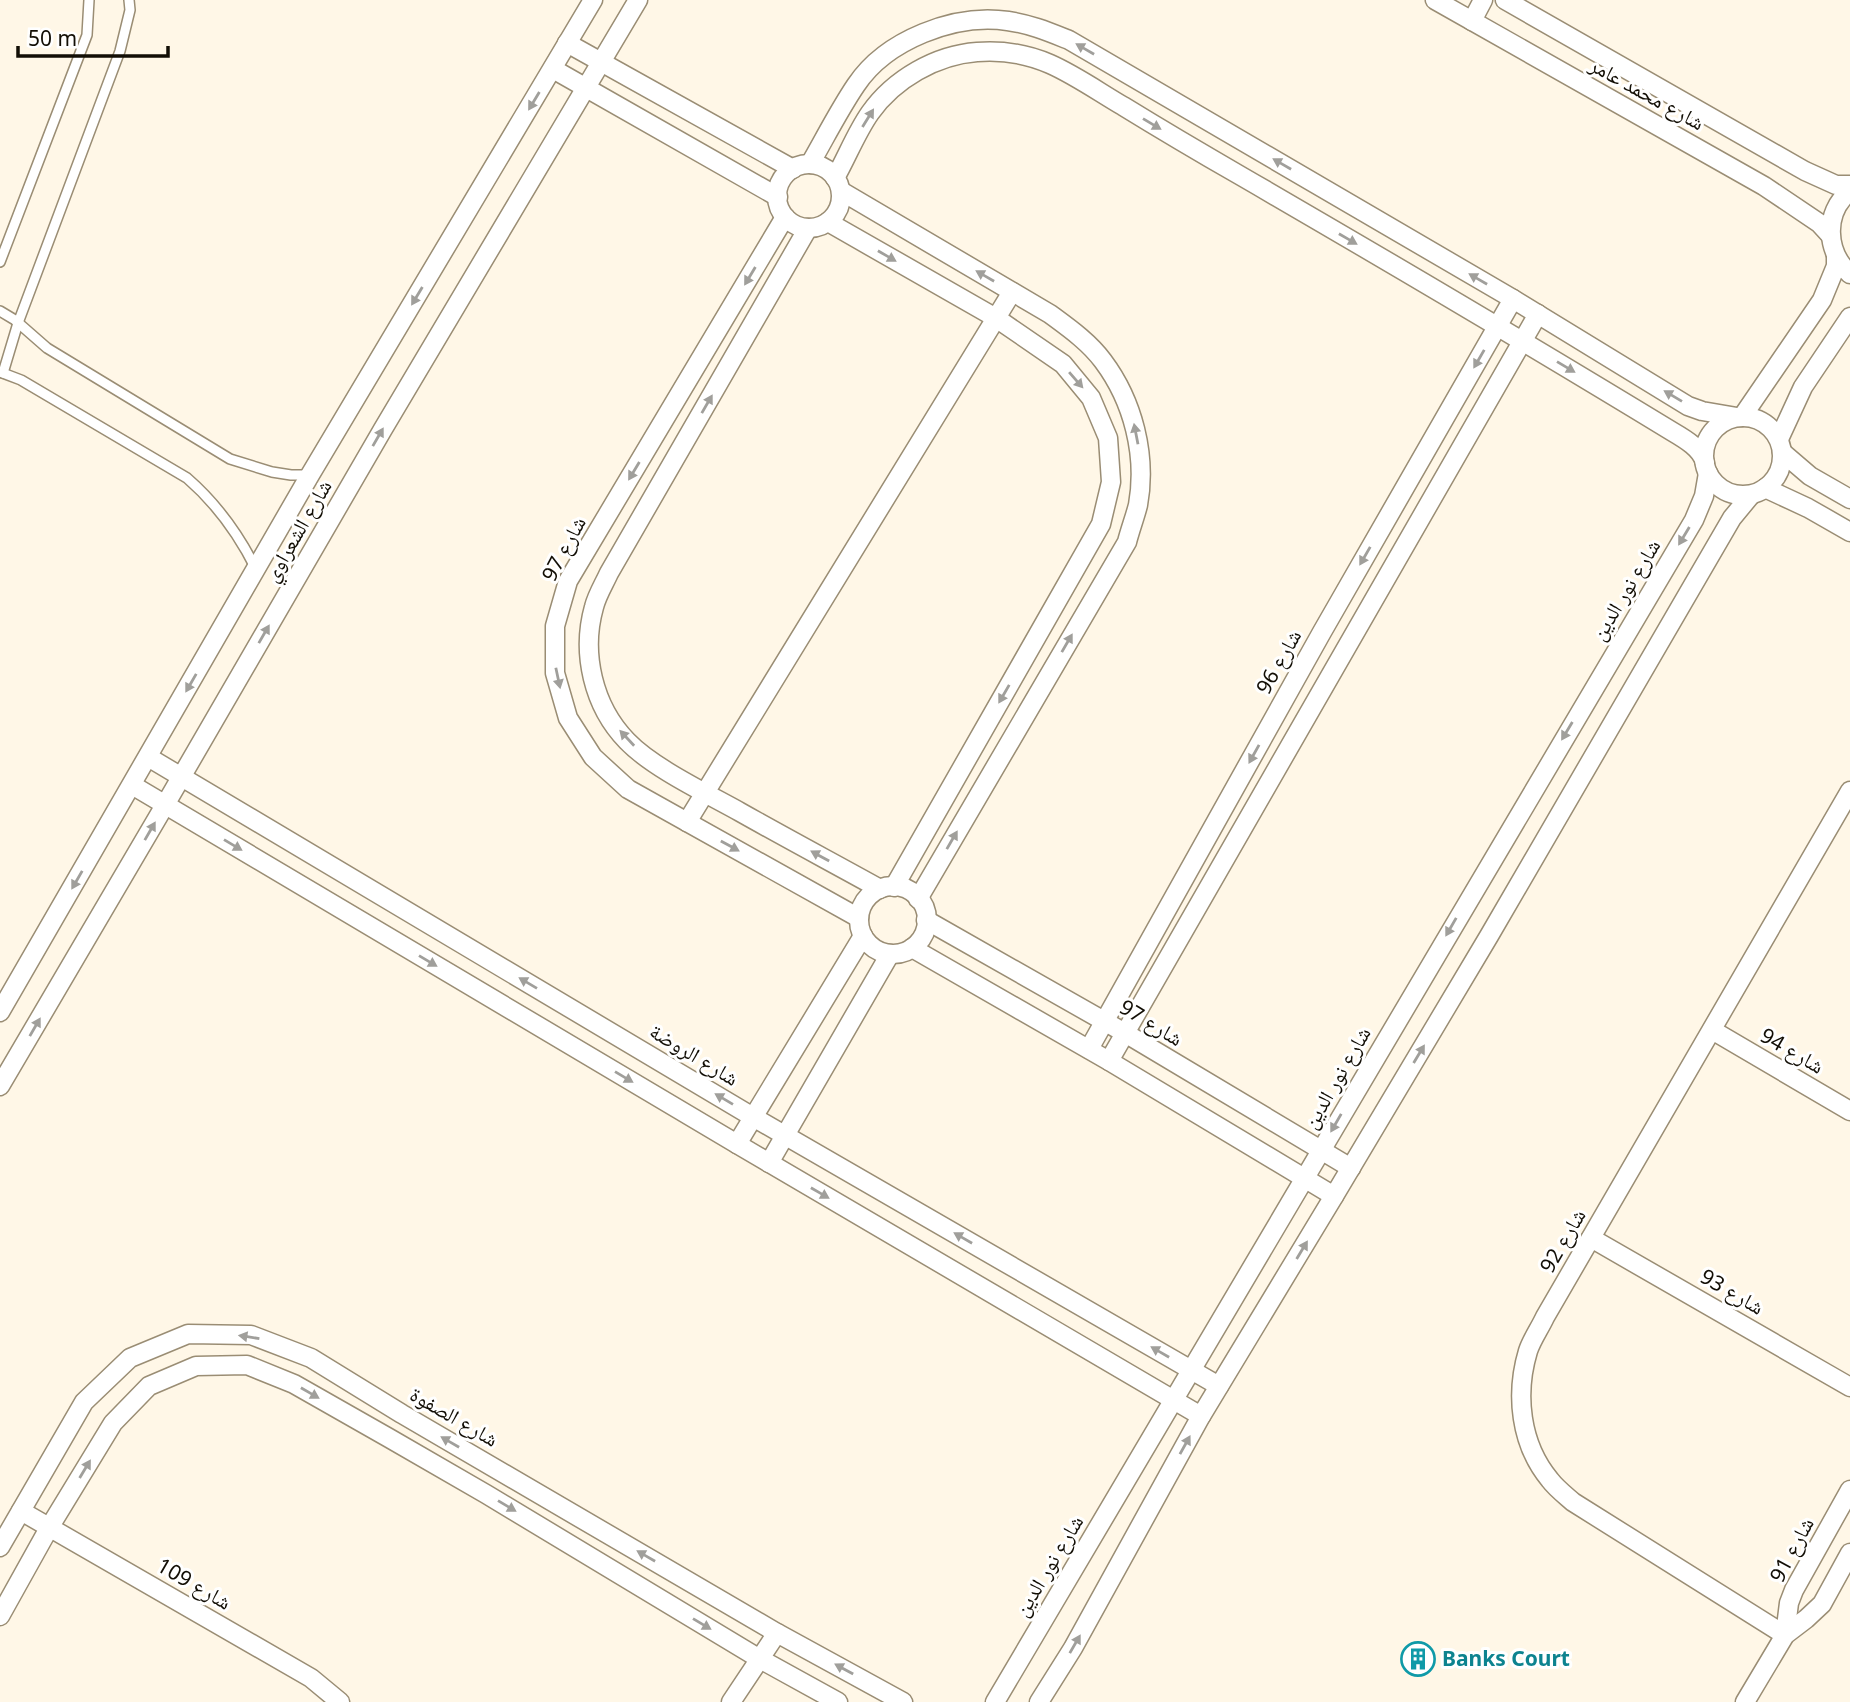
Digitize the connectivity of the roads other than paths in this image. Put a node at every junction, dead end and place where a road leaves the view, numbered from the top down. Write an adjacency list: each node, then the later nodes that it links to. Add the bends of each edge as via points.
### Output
1 (89, 0): 23 (lane, via 87,35)
2 (129, 0): 31 (lane, via 120,51)
3 (593, 0): 9 (street, شارع الشعراوي)
4 (638, 0): 10 (street, شارع الشعراوي)
5 (1483, 0): 8 (street)
6 (1505, 0): 15 (street, شارع محمد عامر, via 1805,171 1836,185)
7 (1440, 1): 8 (street, شارع محمد عامر)
8 (1472, 21): 21 (street, شارع محمد عامر, via 1764,186)
9 (567, 43): 10 (street); 11 (street, شارع الشعراوي)
10 (602, 63): 12 (street, شارع الشعراوي); 13 (street)
11 (553, 69): 12 (street); 38 (street, شارع الشعراوي, one-way to 38)
12 (586, 88): 17 (street); 44 (street, شارع الشعراوي, one-way to 12)
13 (802, 167): 14 (street, via 824,168); 17 (street, via 785,176); 26 (street, one-way to 13, via 1069,40 1005,20 939,27 880,58 857,83)
14 (838, 184): 19 (street, via 839,208); 25 (street, one-way to 14); 32 (street, one-way to 32, via 870,113 905,78 963,54 1000,51 1025,55 1072,75)
15 (1850, 185)
16 (1850, 191): 21 (street, via 1837,207)
17 (778, 197): 18 (street)
18 (785, 217): 20 (street); 50 (street, شارع 97, one-way to 50, via 568,580 555,625 555,673 568,718 593,757 628,789)
19 (828, 222): 20 (street); 30 (street, one-way to 30)
20 (808, 228): 47 (street, one-way to 20, via 627,741 605,712 592,678 588,642 594,606)
21 (1830, 235): 22 (street)
22 (1836, 257): 24 (street); 35 (street, via 1822,300)
23 (0, 262)
24 (1850, 274)
25 (1012, 292): 30 (street); 52 (street, one-way to 25, via 1127,542 1138,506 1141,467 1136,429 1123,393 1103,360 1076,332)
26 (1513, 299): 28 (street); 32 (street, شارع 96)
27 (0, 311): 31 (lane)
28 (1538, 314): 33 (street); 35 (street, one-way to 28, via 1688,405)
29 (1850, 317): 36 (street, via 1803,387)
30 (996, 318): 47 (street); 51 (street, one-way to 51, via 1063,364 1091,398 1108,438 1111,482 1101,524)
31 (18, 323): 34 (lane); 38 (lane, via 47,348 230,459 272,472)
32 (1498, 326): 33 (street); 59 (street, شارع 96, one-way to 59)
33 (1523, 341): 37 (street, one-way to 37, via 1684,439 1704,458); 61 (street)
34 (2, 373): 42 (lane, via 187,478 236,531)
35 (1739, 417): 36 (street, via 1768,426); 37 (street, via 1711,433 1704,453)
36 (1780, 446): 39 (street, via 1778,473); 40 (street, via 1810,475)
37 (1706, 468): 39 (street, via 1713,481 1728,492); 69 (street, شارع نور الدين, one-way to 69, via 1704,496 1694,520)
38 (310, 475): 42 (street, شارع الشعراوي)
39 (1758, 492): 41 (street, via 1808,508); 71 (street, one-way to 39, via 1732,518)
40 (1850, 499)
41 (1850, 532)
42 (256, 569): 43 (street, شارع الشعراوي, one-way to 43)
43 (149, 757): 44 (street, شارع الروضة); 45 (street, شارع الشعراوي)
44 (182, 776): 48 (street, شارع الشعراوي); 66 (street, شارع الروضة, one-way to 44)
45 (132, 785): 48 (street); 58 (street, شارع الشعراوي, one-way to 58)
46 (1850, 791): 49 (street, شارع 92)
47 (704, 793): 50 (street); 51 (street, one-way to 47)
48 (165, 805): 64 (street, شارع الشعراوي, one-way to 48); 68 (street, one-way to 68)
49 (1844, 816): 60 (street, شارع 92)
50 (687, 822): 53 (street, شارع 97, one-way to 53)
51 (887, 888): 52 (street, via 907,890); 53 (street, via 865,901)
52 (918, 899): 54 (street)
53 (859, 918): 55 (street)
54 (926, 920): 56 (street, via 923,935); 59 (street, شارع 97)
55 (863, 936): 57 (street, via 874,948); 66 (street)
56 (912, 948): 57 (street); 62 (street)
57 (890, 954): 67 (street)
58 (0, 1012)
59 (1105, 1022): 61 (street, شارع 97); 62 (street, شارع 96)
60 (1712, 1030): 65 (street, شارع 94); 74 (street, شارع 92)
61 (1125, 1033): 63 (street); 69 (street, شارع 97)
62 (1089, 1049): 63 (street)
63 (1109, 1061): 72 (street)
64 (0, 1086)
65 (1850, 1111)
66 (753, 1117): 67 (street, شارع الروضة); 68 (street)
67 (785, 1135): 70 (street); 75 (street, شارع الروضة, one-way to 67)
68 (737, 1144): 70 (street)
69 (1321, 1150): 71 (street, شارع 97); 72 (street, شارع نور الدين)
70 (769, 1163): 78 (street, one-way to 78)
71 (1351, 1168): 73 (street)
72 (1305, 1178): 73 (street); 75 (street, شارع نور الدين)
73 (1335, 1196): 76 (street, one-way to 73)
74 (1591, 1238): 77 (street, شارع 93); 87 (street, شارع 92, via 1529,1348 1521,1395 1531,1450 1549,1479 1573,1502)
75 (1191, 1371): 76 (street, شارع الروضة); 78 (street, شارع نور الدين)
76 (1219, 1386): 79 (street)
77 (1850, 1387)
78 (1174, 1401): 79 (street); 93 (street, شارع نور الدين)
79 (1201, 1416): 94 (street, one-way to 79)
80 (1850, 1490): 87 (street, شارع 91, via 1794,1590)
81 (21, 1511): 82 (street, شارع 109); 83 (street, شارع الصفوة); 86 (street, شارع الصفوة, one-way to 81, via 311,1358 251,1335 188,1334 130,1358 84,1402)
82 (49, 1528): 85 (street); 88 (street, one-way to 88, via 113,1423 149,1386 196,1366 247,1365 295,1384); 89 (street, شارع 109, via 312,1678)
83 (0, 1547)
84 (1850, 1553): 87 (street, شارع 91, via 1822,1604)
85 (0, 1616)
86 (776, 1633): 88 (street); 92 (street, شارع الصفوة, one-way to 86)
87 (1786, 1635): 95 (street, شارع 91)
88 (760, 1659): 90 (street); 91 (street)
89 (340, 1702)
90 (731, 1702)
91 (838, 1702)
92 (903, 1702)
93 (995, 1702)
94 (1039, 1702)
95 (1745, 1702)

